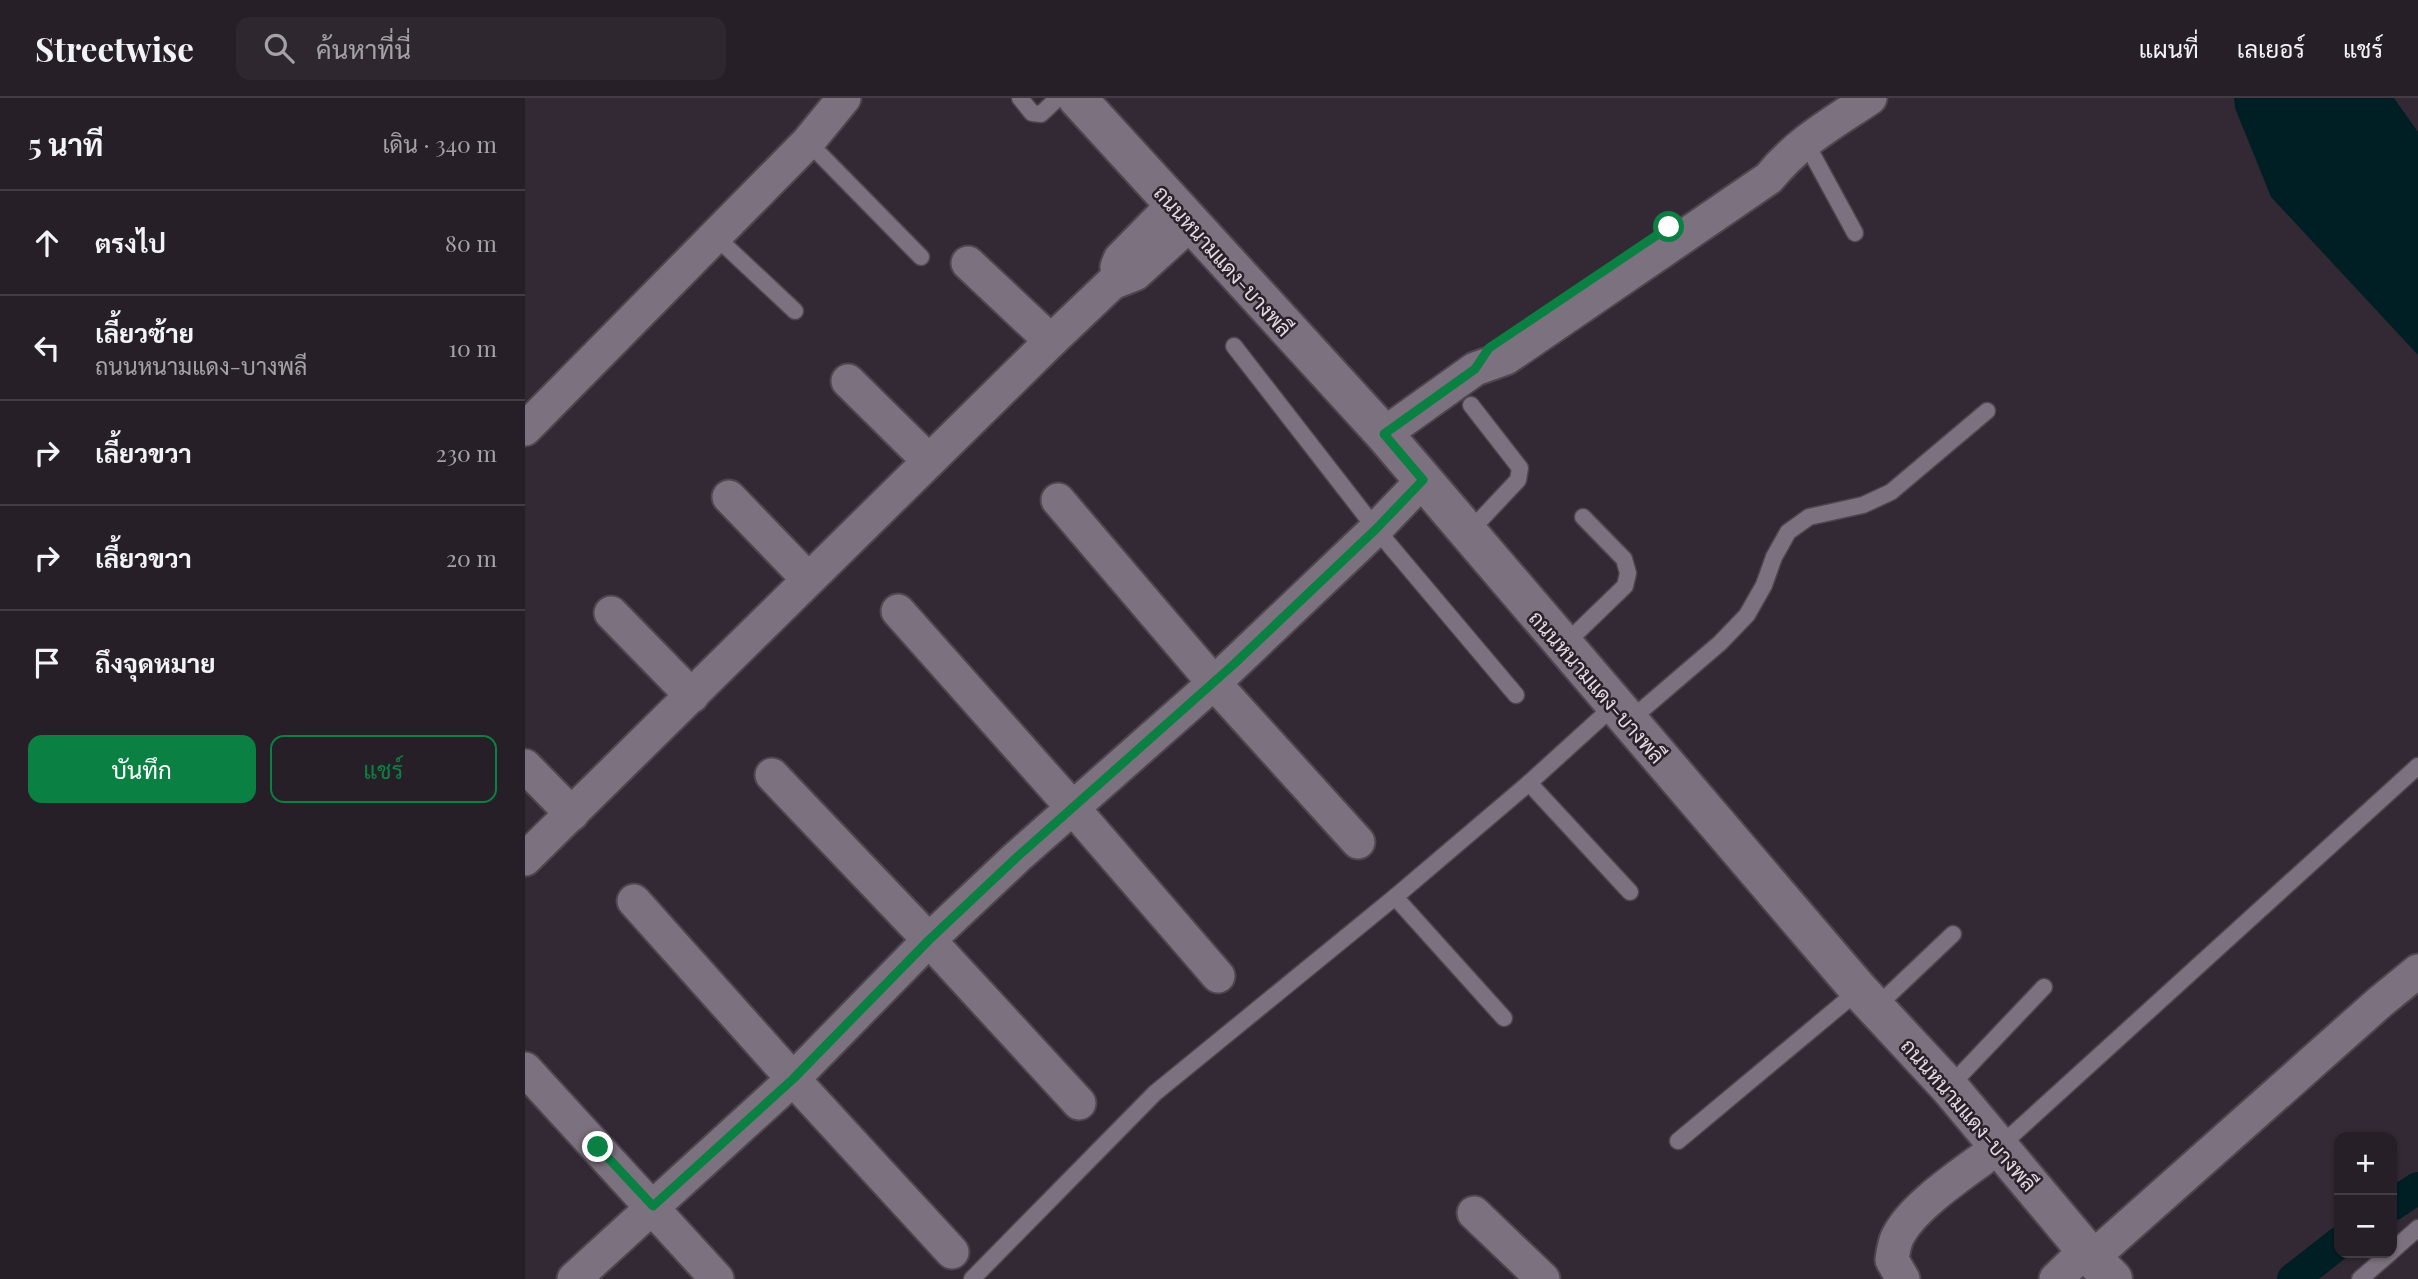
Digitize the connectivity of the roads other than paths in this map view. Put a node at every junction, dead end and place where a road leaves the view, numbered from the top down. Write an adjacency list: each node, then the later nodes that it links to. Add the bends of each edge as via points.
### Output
1 (844, 98): 6 (street)
2 (1020, 98): 3 (lane, via 1032,113 1041,114)
3 (1058, 98)
4 (1077, 98): 8 (main road, ถนนหนามแดง-บางพลี)
5 (1870, 98): 7 (street)
6 (808, 142): 10 (street); 11 (lane)
7 (1795, 149): 9 (lane); 20 (street, via 1769,178 1506,358 1475,369)
8 (1181, 214): 14 (street, via 1135,274 1112,283); 20 (main road, ถนนหนามแดง-บางพลี)
9 (1855, 233)
10 (715, 236): 13 (lane); 19 (street)
11 (921, 257)
12 (968, 263): 14 (street)
13 (795, 311)
14 (1051, 341): 21 (street)
15 (1234, 346): 26 (lane)
16 (848, 381): 21 (street)
17 (1471, 405): 27 (lane, via 1520,474)
18 (1987, 411): 35 (lane, via 1891,492 1863,505 1809,517 1788,532 1747,615 1720,643)
19 (525, 429)
20 (1384, 434): 22 (main road, ถนนหนามแดง-บางพลี)
21 (929, 461): 28 (street)
22 (1423, 480): 26 (street); 27 (main road, ถนนหนามแดง-บางพลี)
23 (729, 497): 28 (street)
24 (1058, 500): 32 (street)
25 (1583, 517): 31 (lane, via 1624,559 1628,573 1625,586)
26 (1376, 529): 32 (street); 33 (lane)
27 (1468, 532): 31 (main road, ถนนหนามแดง-บางพลี)
28 (808, 579): 34 (street)
29 (898, 611): 40 (street)
30 (611, 613): 34 (street)
31 (1563, 646): 35 (main road, ถนนหนามแดง-บางพลี)
32 (1214, 683): 40 (street); 42 (street)
33 (1516, 695)
34 (692, 696): 41 (street)
35 (1622, 713): 39 (lane); 52 (main road, ถนนหนามแดง-บางพลี)
36 (525, 766): 41 (street)
37 (2418, 766): 59 (lane)
38 (772, 775): 48 (street)
39 (1529, 783): 44 (lane); 45 (lane)
40 (1072, 807): 48 (street); 50 (street)
41 (572, 814): 43 (street)
42 (1358, 842)
43 (525, 859)
44 (1630, 892)
45 (1395, 897): 53 (lane); 69 (lane, via 1155,1093)
46 (634, 901): 55 (street)
47 (1953, 934): 52 (lane)
48 (929, 940): 55 (street); 57 (street)
49 (2418, 971): 66 (street)
50 (1218, 976)
51 (2043, 987): 56 (lane)
52 (1867, 999): 56 (main road, ถนนหนามแดง-บางพลี); 58 (lane)
53 (1504, 1018)
54 (525, 1069): 60 (street)
55 (793, 1079): 60 (street); 64 (street)
56 (1949, 1087): 59 (main road, ถนนหนามแดง-บางพลี)
57 (1079, 1103)
58 (1678, 1142)
59 (2000, 1146): 66 (main road, ถนนหนามแดง-บางพลี); 71 (street, via 1911,1218 1896,1240 1892,1260)
60 (653, 1206): 67 (street); 68 (street)
61 (1474, 1213): 70 (street)
62 (2418, 1228): 63 (lane)
63 (2397, 1247)
64 (952, 1252)
65 (2384, 1258): 73 (lane)
66 (2097, 1262): 72 (street)
67 (574, 1279)
68 (717, 1279)
69 (972, 1279)
70 (1543, 1279)
71 (1903, 1279)
72 (2056, 1279)
73 (2360, 1279)

